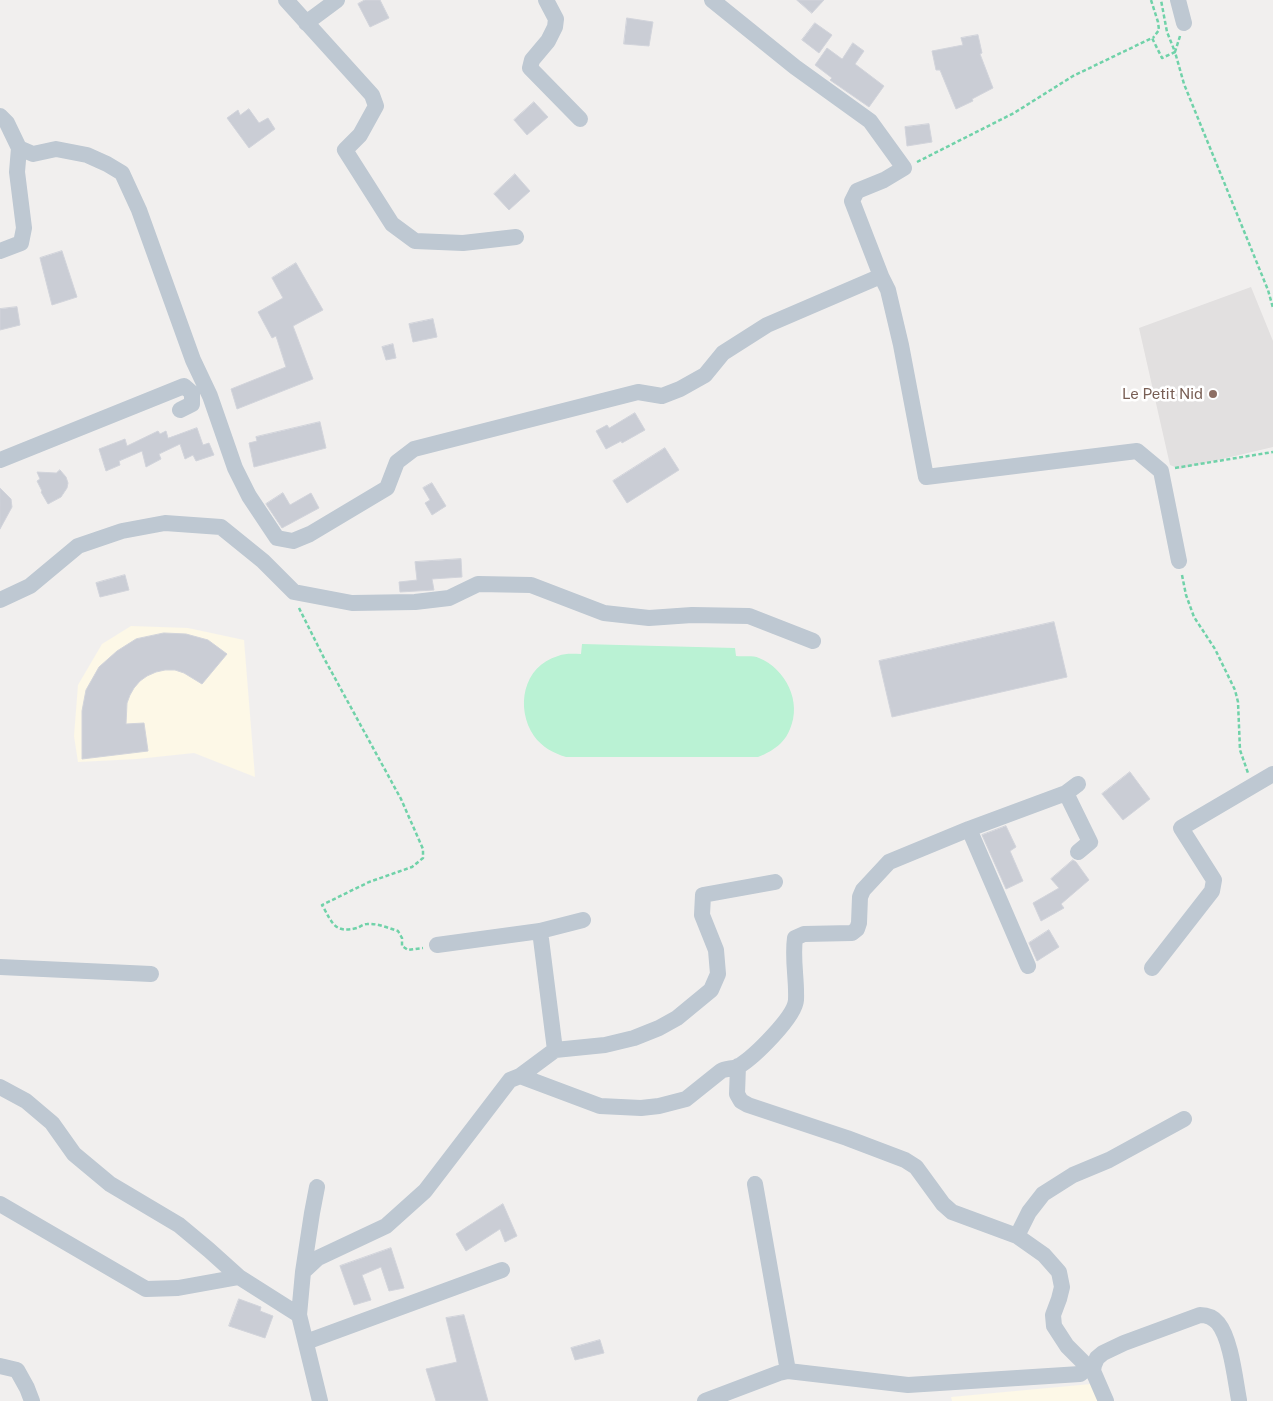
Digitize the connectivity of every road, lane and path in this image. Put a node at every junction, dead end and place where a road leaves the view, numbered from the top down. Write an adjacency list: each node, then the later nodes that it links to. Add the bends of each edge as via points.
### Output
1 (286, 0): 10 (street)
2 (337, 0): 10 (street)
3 (546, 0): 15 (street, via 556,19 555,27 530,68)
4 (712, 0): 17 (street, via 795,67 870,121)
5 (1151, 0): 9 (path)
6 (1161, 0): 8 (path)
7 (1178, 0): 11 (street)
8 (1163, 12): 9 (path); 13 (path)
9 (1155, 14): 12 (path, via 1159,30)
10 (306, 23): 18 (street, via 372,95 376,106 360,135 345,150 392,224 415,241 463,243)
11 (1184, 23): 13 (path)
12 (1152, 38): 13 (path, via 1162,58); 17 (path, via 1073,76 1014,113)
13 (1175, 52): 21 (path, via 1188,93)
14 (0, 116): 16 (street, via 7,123)
15 (580, 120)
16 (18, 148): 19 (street, via 17,172 24,228 21,243); 20 (street, via 33,154 56,149 86,155 122,173 139,210 235,468 249,496 277,538 282,540 293,541 310,534 387,488 396,462 414,449 638,392 662,396 705,375 723,353 767,325)
17 (904, 168): 20 (street, via 857,191 852,201)
18 (516, 237)
19 (0, 251)
20 (881, 276): 25 (street, via 888,290 901,345 926,477 1137,451)
21 (1273, 308)
22 (180, 410): 24 (street, via 192,404 192,393 184,386)
23 (1273, 452): 25 (path)
24 (0, 460)
25 (1161, 471): 26 (street)
26 (1179, 561): 31 (path, via 1194,617 1216,649 1238,702 1240,750)
27 (0, 600): 29 (street, via 30,586 78,546 122,531 165,523 221,527 263,560 294,592 352,603 449,598 478,584 532,585 604,612 649,618 749,616)
28 (300, 610): 37 (path, via 423,849 423,858 412,867 369,882 322,905 334,926 342,930 374,924 398,931 402,946 408,950)
29 (813, 641)
30 (1273, 774): 31 (street)
31 (1253, 786): 40 (street, via 1181,828 1214,880 1212,891)
32 (969, 829): 33 (street, via 1072,789 1090,842); 38 (street); 43 (street, via 889,862 863,890 859,924 852,933 804,934 795,938 796,1000 793,1011 768,1041)
33 (1078, 852)
34 (775, 882): 42 (street, via 703,895 702,915 716,950 718,974 711,990 677,1018 634,1038 606,1045)
35 (583, 920): 36 (street)
36 (540, 931): 37 (street); 42 (street)
37 (437, 946)
38 (1028, 966)
39 (0, 967): 41 (street)
40 (1152, 968)
41 (151, 974)
42 (555, 1050): 44 (street)
43 (738, 1066): 44 (street, via 720,1071 686,1099 641,1108 600,1106); 50 (street, via 737,1094 741,1101 905,1160 916,1167 952,1212)
44 (520, 1076): 52 (street, via 510,1080 425,1191 386,1226 318,1258)
45 (0, 1087): 53 (street, via 26,1101 52,1123 74,1154 110,1184 179,1225)
46 (1184, 1119): 50 (street, via 1109,1160 1072,1175 1043,1194 1029,1212)
47 (755, 1184): 57 (street)
48 (317, 1187): 52 (street)
49 (0, 1204): 53 (street, via 146,1289 178,1288)
50 (1018, 1236): 57 (street, via 1044,1255 1059,1272 1062,1286 1052,1320 1067,1346 1084,1363 1086,1369 1080,1374 908,1385)
51 (502, 1270): 55 (street)
52 (303, 1272): 54 (street)
53 (239, 1277): 54 (street)
54 (299, 1315): 55 (street)
55 (306, 1342): 59 (street)
56 (0, 1366): 58 (street, via 17,1370)
57 (788, 1371): 60 (street)
58 (32, 1401)
59 (320, 1401)
60 (705, 1401)
61 (1106, 1401): 62 (street, via 1093,1371 1097,1358 1124,1343 1200,1315 1208,1315 1218,1322 1226,1336)
62 (1242, 1401)

